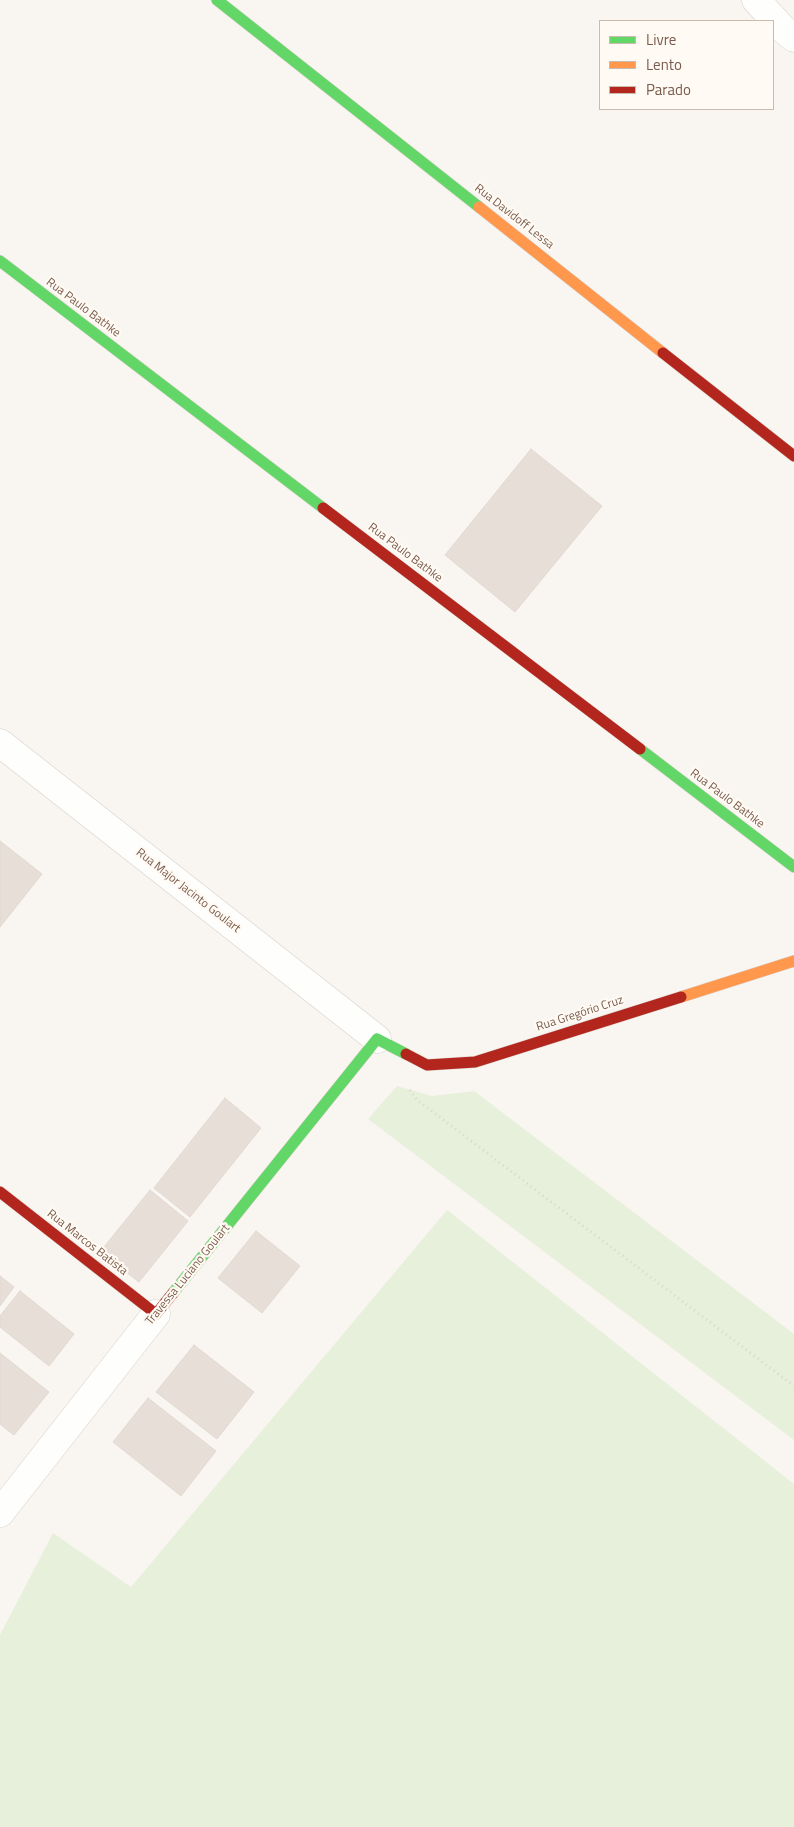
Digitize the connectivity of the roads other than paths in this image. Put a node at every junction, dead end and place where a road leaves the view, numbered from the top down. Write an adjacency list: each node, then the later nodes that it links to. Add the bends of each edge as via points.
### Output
1 (217, 0): 5 (main road, Rua Davidoff Lessa)
2 (756, 0): 3 (street)
3 (794, 38)
4 (0, 261): 7 (main road, Rua Paulo Bathke)
5 (794, 456)
6 (0, 743): 9 (street, Rua Major Jacinto Goulart)
7 (794, 867)
8 (794, 961): 9 (main road, Rua Gregório Cruz, via 475,1062 427,1066)
9 (377, 1039): 11 (main road, Travessa Luciano Goulart)
10 (0, 1192): 11 (main road, Rua Marcos Batista)
11 (156, 1314): 12 (street, Travessa Luciano Goulart)
12 (0, 1513)

